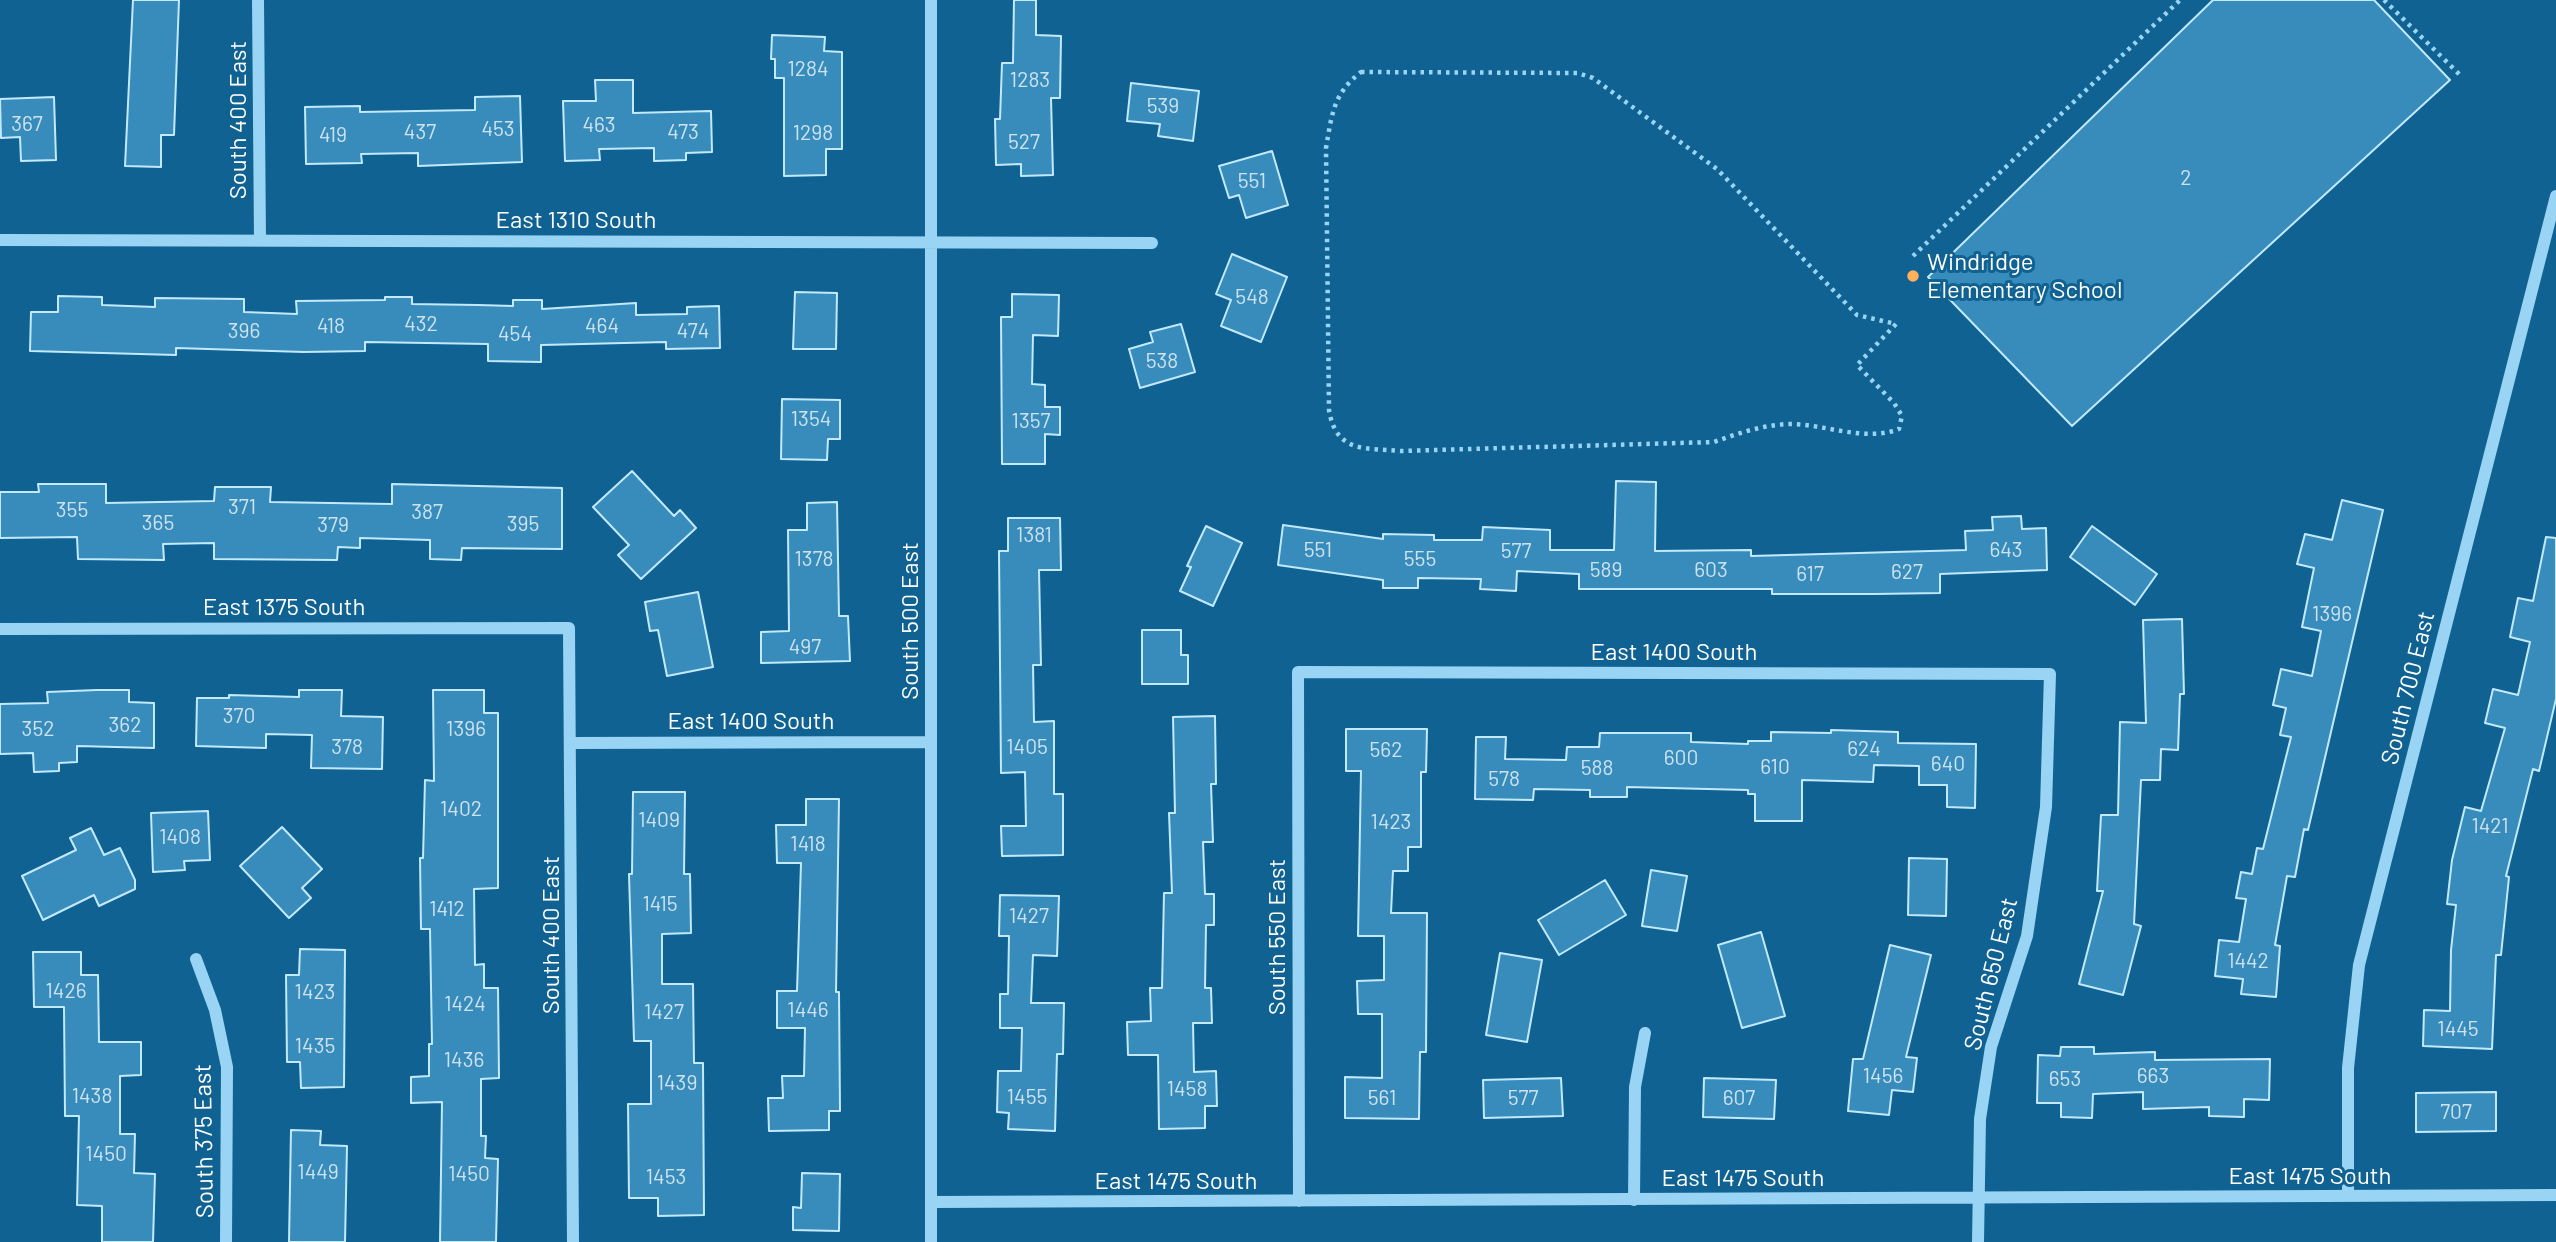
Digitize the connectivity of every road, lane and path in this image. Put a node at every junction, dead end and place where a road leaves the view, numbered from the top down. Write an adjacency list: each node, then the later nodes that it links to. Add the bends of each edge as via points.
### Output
1 (258, 0): 8 (street, South 400 East)
2 (931, 0): 9 (street, South 500 East)
3 (2180, 0): 11 (path)
4 (2385, 0): 5 (path)
5 (2460, 75)
6 (2556, 196): 22 (street, South 700 East, via 2359,965 2348,1068)
7 (0, 240): 8 (street, East 1310 South)
8 (260, 240): 9 (street, East 1310 South)
9 (931, 242): 10 (street, East 1310 South); 17 (street, South 500 East)
10 (1152, 243)
11 (1913, 256)
12 (1857, 365): 12 (path, via 1896,324 1857,315 1717,169 1593,78 1578,73 1362,72 1344,86 1332,110 1326,148 1329,410 1332,428 1340,439 1361,448 1401,450 1714,442 1753,428 1792,424 1884,435 1899,429 1902,416)
13 (569, 628): 14 (street, East 1375 South); 18 (street, South 400 East)
14 (0, 629)
15 (1298, 672): 16 (street, East 1400 South); 25 (street, South 550 East)
16 (2050, 674): 23 (street, South 650 East, via 2044,820 2027,936 1992,1048 1980,1119)
17 (931, 742): 18 (street, East 1400 South); 26 (street, South 500 East)
18 (571, 743): 28 (street, South 400 East)
19 (196, 959): 27 (street, South 375 East, via 215,1010 227,1067)
20 (1645, 1033): 24 (street, via 1635,1087)
21 (2556, 1195): 22 (street, East 1475 South)
22 (2348, 1196): 23 (street, East 1475 South)
23 (1978, 1198): 24 (street, East 1475 South); 30 (street, South 650 East)
24 (1634, 1200): 25 (street, East 1475 South)
25 (1299, 1201): 26 (street, East 1475 South)
26 (931, 1202): 29 (street, South 500 East)
27 (226, 1242)
28 (573, 1242)
29 (931, 1242)
30 (1978, 1242)

